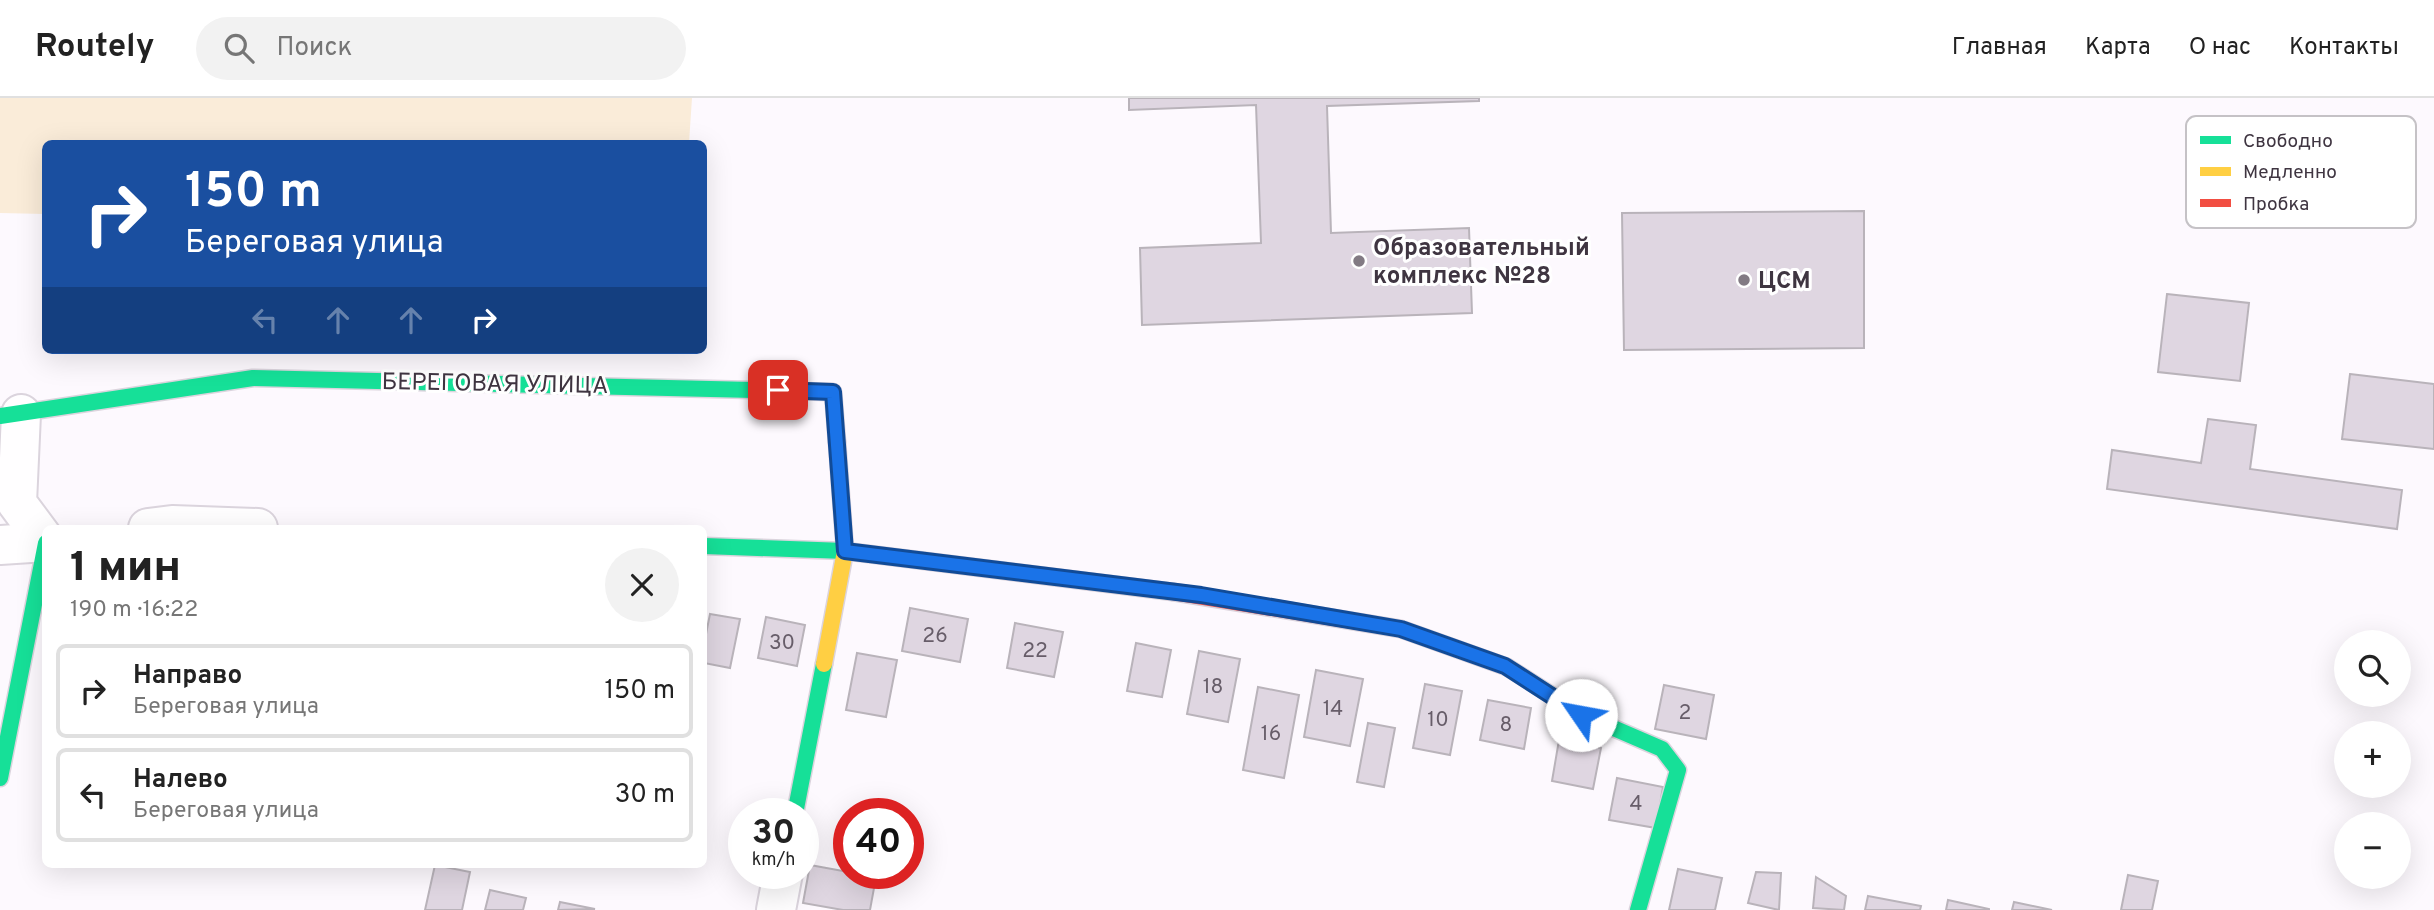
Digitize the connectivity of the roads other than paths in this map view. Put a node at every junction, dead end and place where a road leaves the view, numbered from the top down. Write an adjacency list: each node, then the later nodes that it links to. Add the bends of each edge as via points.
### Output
1 (10, 415): 2 (street, via 17,503); 6 (street, БЕРЕГОВАЯ УЛИЦА, via 254,377 833,392)
2 (42, 537)
3 (42, 542): 4 (street)
4 (0, 545)
5 (707, 545): 6 (street)
6 (845, 551): 9 (street); 12 (street, via 1201,595 1401,629 1505,666 1581,715 1662,749 1678,770)
7 (42, 563): 8 (street)
8 (0, 778)
9 (798, 798)
10 (780, 889): 11 (street)
11 (776, 910)
12 (1638, 910)

